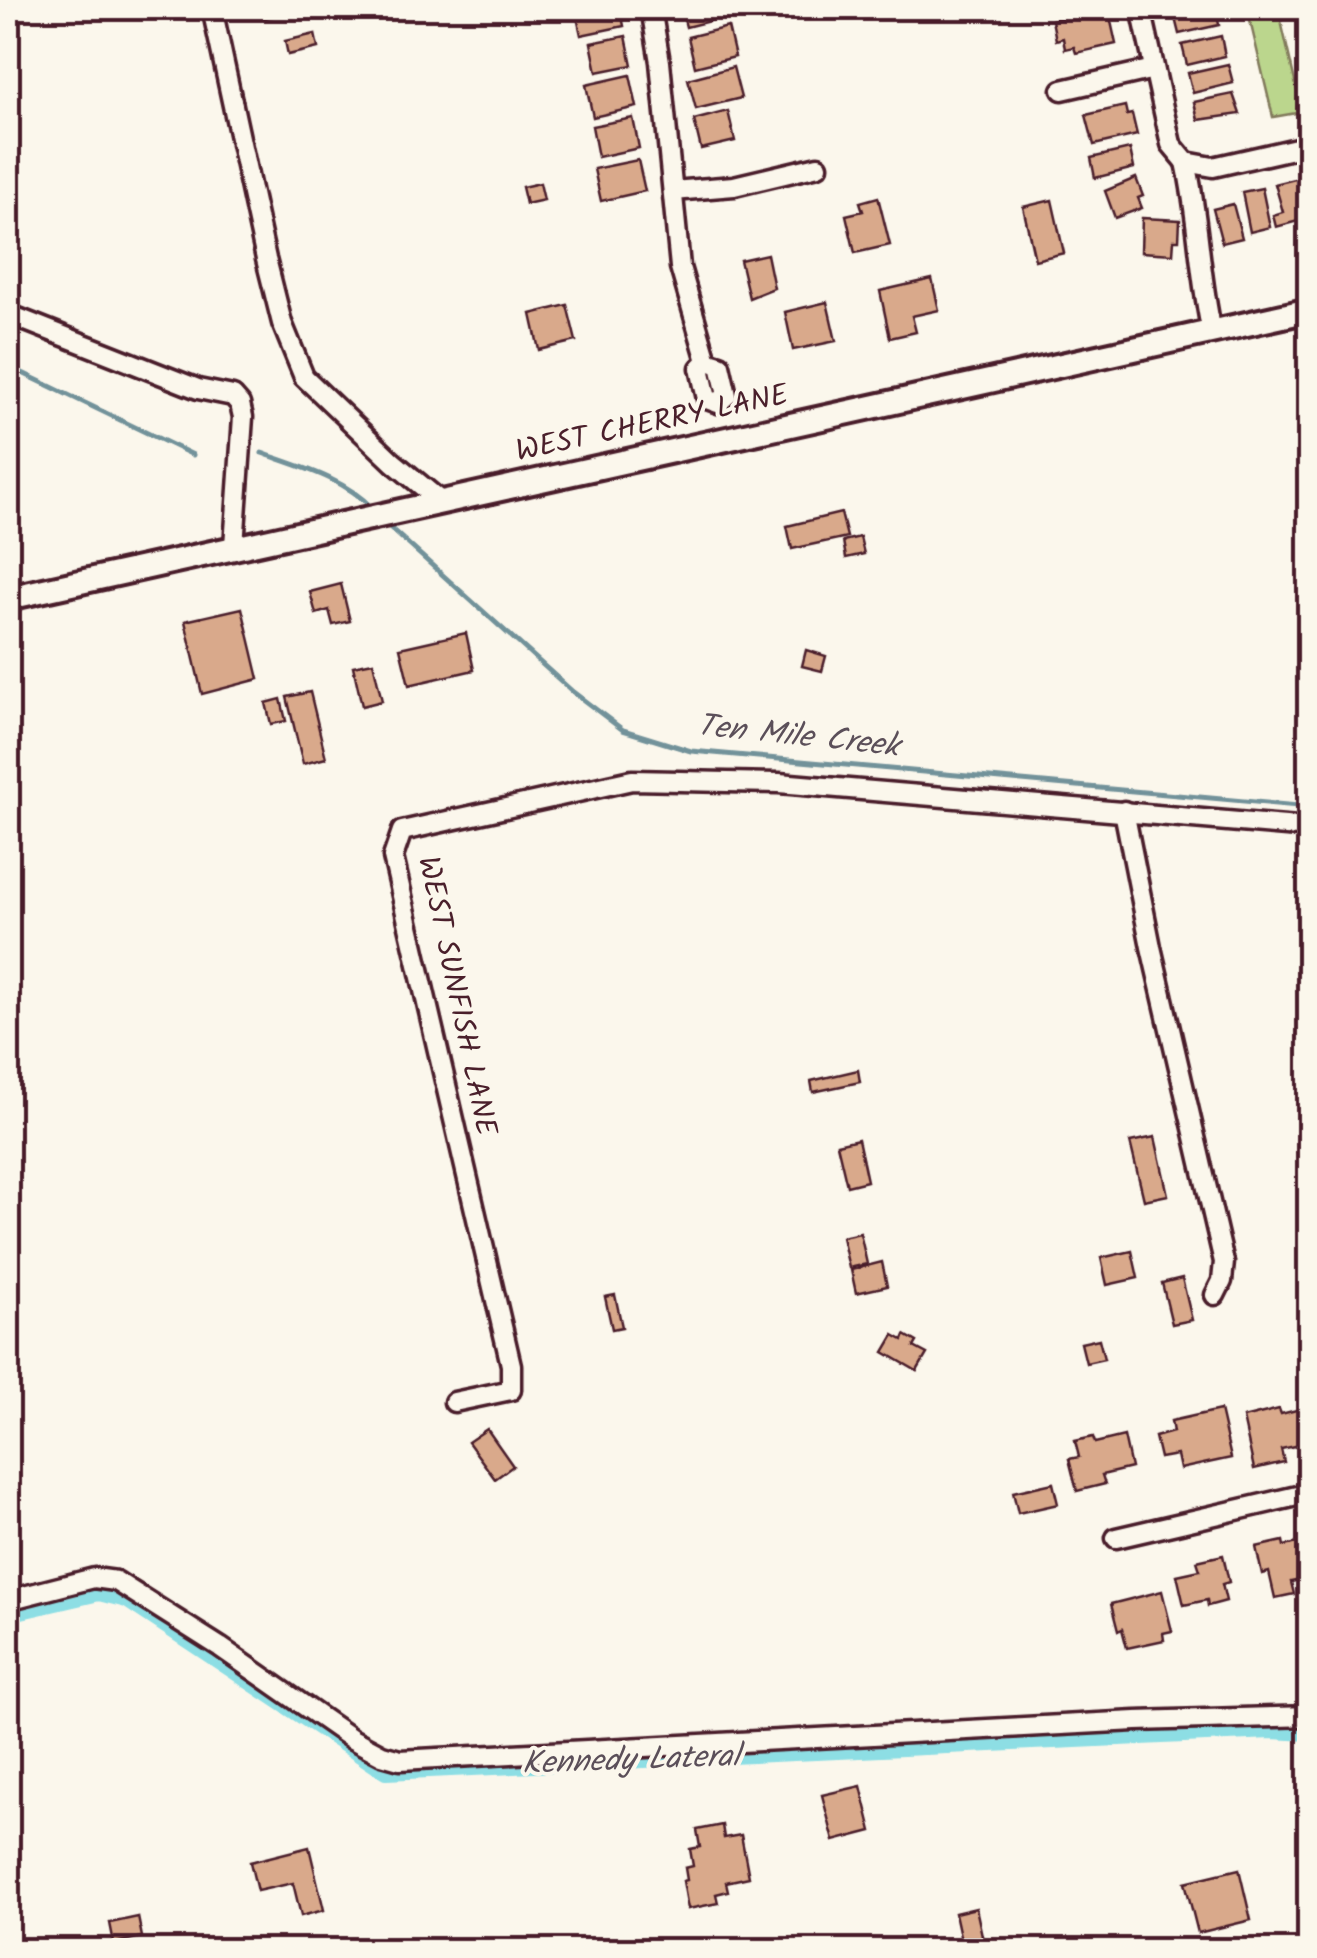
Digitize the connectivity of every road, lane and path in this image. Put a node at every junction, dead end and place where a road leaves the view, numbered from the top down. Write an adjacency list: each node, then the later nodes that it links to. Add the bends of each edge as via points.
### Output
1 (212, 8): 14 (street, via 282,323 304,376)
2 (651, 8): 9 (street)
3 (1141, 8): 4 (street)
4 (1154, 69): 5 (street); 7 (street, via 1171,144)
5 (1062, 90)
6 (1310, 145): 7 (street, via 1212,167)
7 (1186, 162): 12 (street)
8 (818, 166): 9 (street, via 734,186)
9 (672, 191): 13 (street, via 680,267 707,361 700,368)
10 (1310, 310): 12 (main road, WEST CHERRY LANE)
11 (8, 314): 15 (street, via 198,389 233,396 243,417)
12 (1212, 332): 13 (main road, WEST CHERRY LANE)
13 (726, 439): 14 (main road, WEST CHERRY LANE)
14 (439, 500): 15 (main road, WEST CHERRY LANE)
15 (234, 546): 16 (main road, WEST CHERRY LANE)
16 (8, 598)
17 (1124, 811): 18 (street, WEST SUNFISH LANE); 19 (street, via 1224,1262); 20 (street, WEST SUNFISH LANE, via 779,783 632,780 402,831 393,857 511,1365 511,1390)
18 (1310, 828)
19 (1215, 1295)
20 (454, 1402)
21 (1310, 1493): 22 (street)
22 (1116, 1538)
23 (8, 1600): 24 (street, via 94,1578 116,1580 352,1739 400,1760)
24 (1310, 1716)

